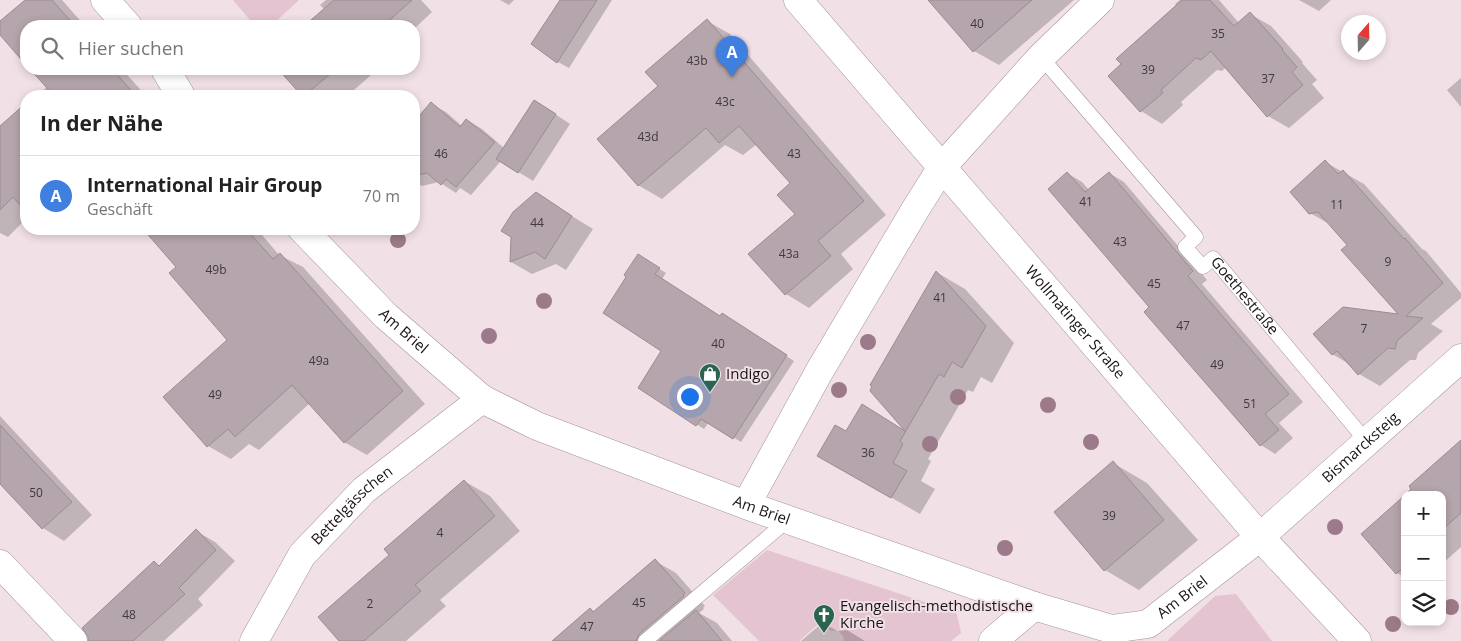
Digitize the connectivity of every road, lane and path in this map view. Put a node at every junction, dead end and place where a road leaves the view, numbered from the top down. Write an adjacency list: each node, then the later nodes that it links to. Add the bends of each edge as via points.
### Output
1 (105, 0): 4 (street)
2 (798, 0): 8 (street, Wollmatinger Straße)
3 (1100, 0): 5 (street)
4 (123, 20)
5 (1042, 57): 8 (street); 12 (lane, Goethestraße, via 1196,237 1186,247 1203,267 1213,258)
6 (169, 75): 7 (street)
7 (177, 90)
8 (942, 167): 13 (street, via 819,372); 15 (street, Wollmatinger Straße)
9 (308, 235): 11 (street, Am Briel, via 386,316)
10 (1461, 358): 12 (street, Bismarcksteig)
11 (482, 399): 13 (street, Am Briel, via 536,426); 19 (street, Bettelgässchen, via 364,490 302,555)
12 (1368, 442): 15 (street, Bismarcksteig)
13 (746, 505): 14 (street, Am Briel)
14 (788, 520): 17 (street, Am Briel); 20 (lane)
15 (1260, 537): 17 (street, Am Briel, via 1148,624 1111,629); 22 (street, Wollmatinger Straße)
16 (0, 564): 18 (street)
17 (1034, 606): 21 (street)
18 (73, 641)
19 (254, 641)
20 (645, 641)
21 (993, 641)
22 (1357, 641)

